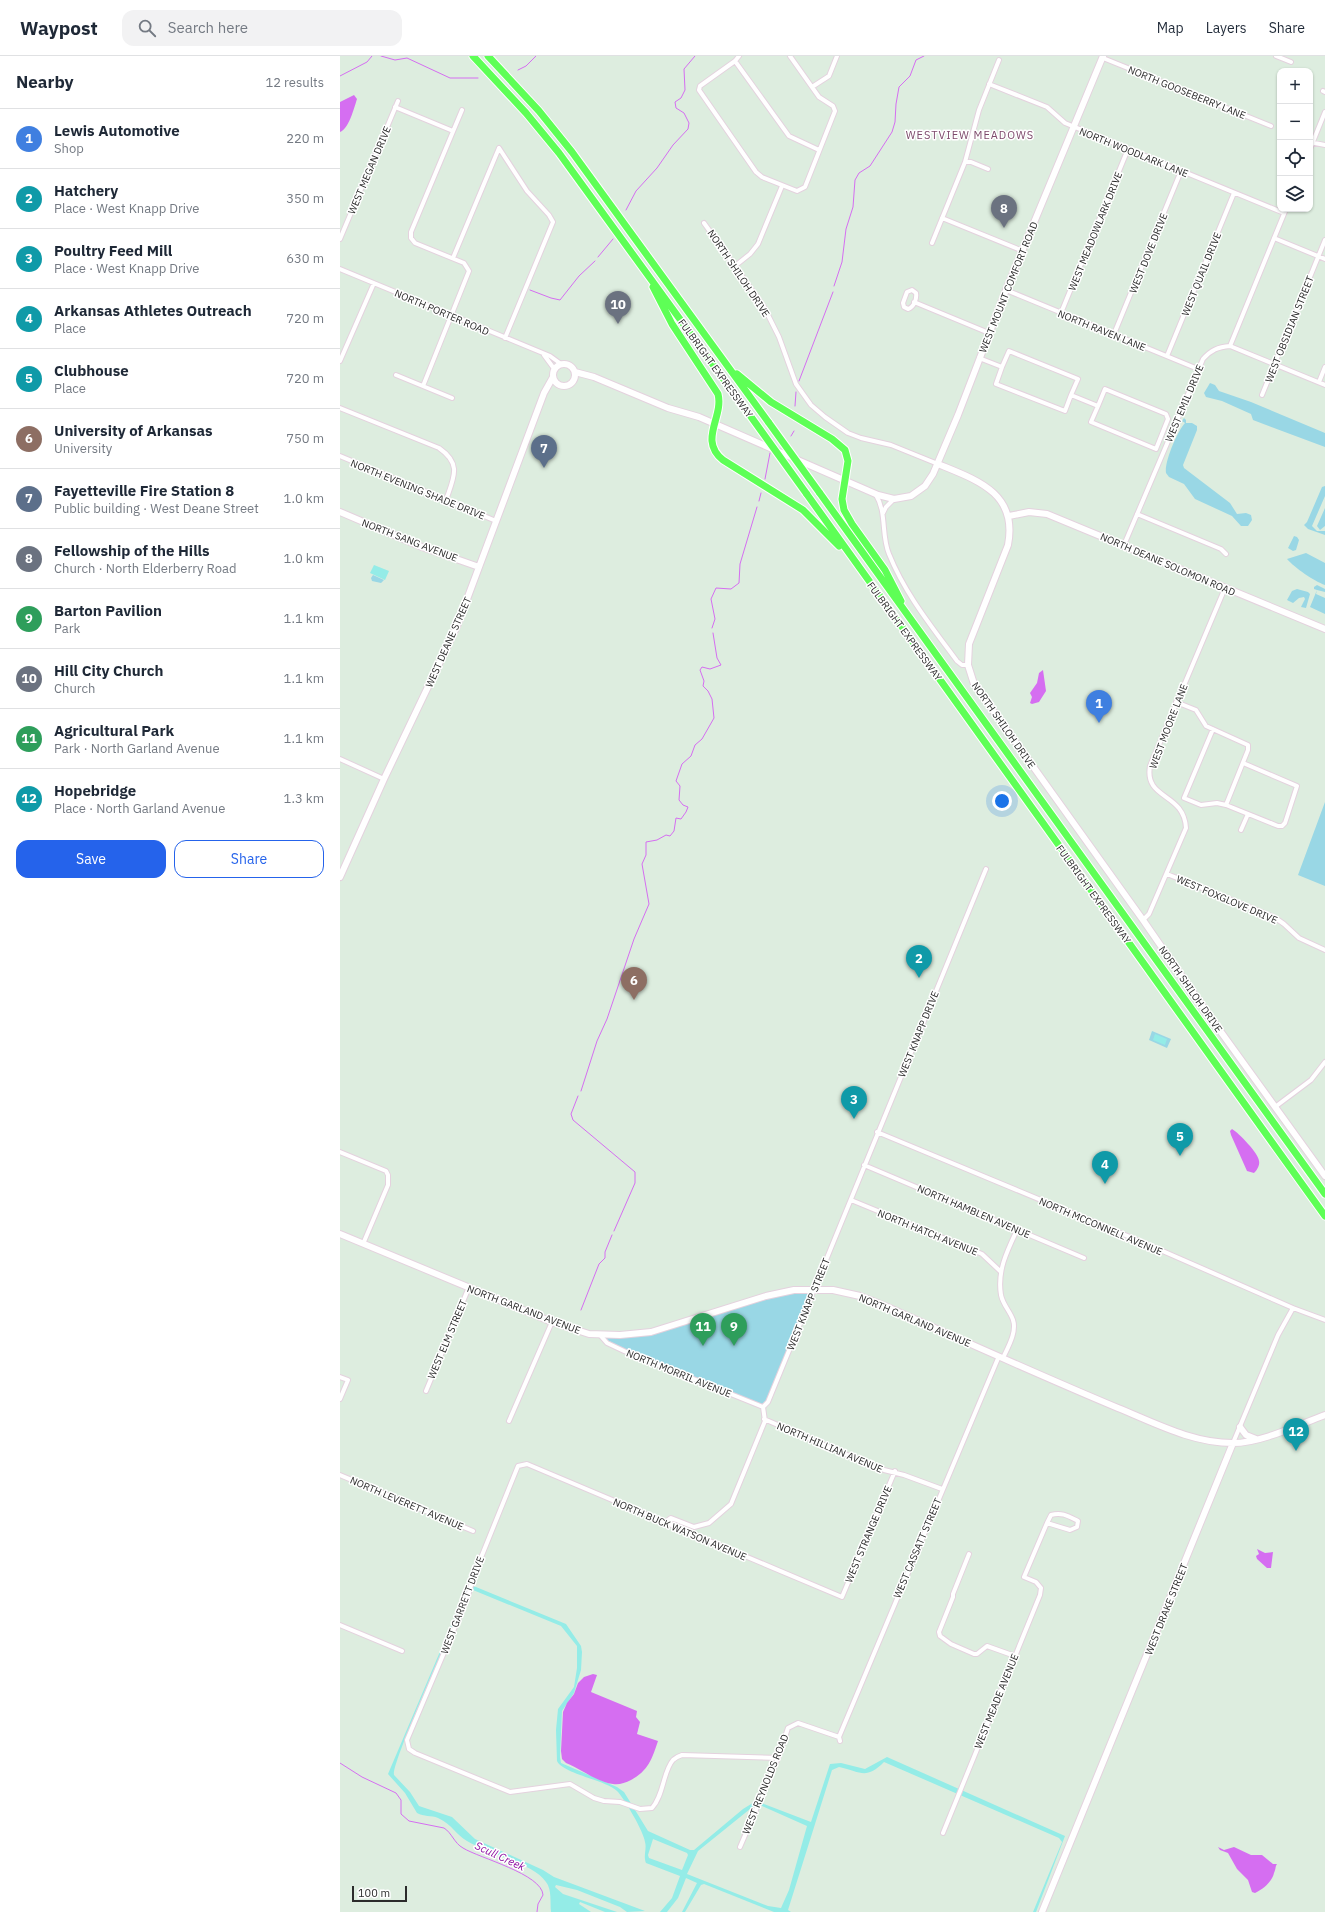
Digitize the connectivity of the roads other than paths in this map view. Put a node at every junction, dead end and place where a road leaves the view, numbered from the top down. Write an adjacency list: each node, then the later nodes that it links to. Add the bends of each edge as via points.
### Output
1 (473, 56): 42 (highway, FULBRIGHT EXPRESSWAY, via 550,141)
2 (488, 56): 59 (highway, FULBRIGHT EXPRESSWAY, via 539,111 572,152)
3 (739, 56): 9 (street)
4 (790, 56): 12 (street)
5 (837, 56): 12 (street, via 829,76)
6 (1276, 56): 10 (street)
7 (1103, 57): 17 (street, NORTH GOOSEBERRY LANE); 18 (street, WEST MOUNT COMFORT ROAD)
8 (999, 60): 11 (street)
9 (735, 61): 24 (street, via 789,136); 28 (street, via 699,88 756,172)
10 (1291, 62)
11 (989, 84): 18 (street, NORTH WOODLARK LANE, via 1047,107 1061,121); 25 (street)
12 (812, 87): 24 (street, via 819,97 835,108)
13 (398, 101): 14 (street, WEST MEGAN DRIVE)
14 (395, 107): 19 (street); 35 (street, WEST MEGAN DRIVE)
15 (462, 110): 19 (street)
16 (1325, 112): 20 (street)
17 (1271, 126)
18 (1074, 127): 23 (street, NORTH WOODLARK LANE); 38 (street, WEST MOUNT COMFORT ROAD)
19 (453, 131): 40 (street, via 411,232 411,238 415,243)
20 (1312, 140)
21 (1313, 142): 22 (street)
22 (1325, 145)
23 (1128, 149): 27 (street, NORTH WOODLARK LANE); 48 (street, WEST MEADOWLARK DRIVE)
24 (819, 150): 28 (street, via 803,189 794,191)
25 (965, 162): 26 (street); 32 (street)
26 (988, 169)
27 (1181, 171): 29 (street, NORTH WOODLARK LANE); 51 (street, WEST DOVE DRIVE)
28 (782, 186): 43 (street, via 758,244)
29 (1234, 192): 30 (street, NORTH WOODLARK LANE); 55 (street, WEST QUAIL DRIVE)
30 (1277, 208)
31 (1285, 212): 34 (street)
32 (942, 218): 37 (street); 38 (street)
33 (704, 223): 43 (street, NORTH SHILOH DRIVE)
34 (1274, 238): 39 (street); 53 (street)
35 (340, 239)
36 (1325, 240): 39 (street, WEST OBSIDIAN STREET)
37 (932, 243)
38 (1023, 251): 46 (street, WEST MOUNT COMFORT ROAD)
39 (1318, 256): 41 (street); 60 (street, WEST OBSIDIAN STREET)
40 (453, 258): 49 (street, via 464,263 468,268 468,275); 52 (street, via 500,148 528,191 553,222)
41 (1325, 259)
42 (642, 266): 80 (highway, via 672,324 716,389 719,402); 94 (highway, FULBRIGHT EXPRESSWAY, bridge)
43 (734, 266): 82 (street, NORTH SHILOH DRIVE, via 770,317 802,394 818,412 854,435 891,444)
44 (340, 269): 45 (street, NORTH PORTER ROAD)
45 (374, 283): 49 (street, NORTH PORTER ROAD); 57 (street)
46 (1006, 290): 48 (street, NORTH RAVEN LANE); 50 (street, WEST MOUNT COMFORT ROAD)
47 (914, 302): 50 (street)
48 (1061, 313): 51 (street, NORTH RAVEN LANE)
49 (452, 316): 52 (street, NORTH PORTER ROAD); 73 (street)
50 (989, 333): 56 (street, WEST MOUNT COMFORT ROAD)
51 (1114, 334): 55 (street, NORTH RAVEN LANE)
52 (505, 338): 54 (street, NORTH PORTER ROAD)
53 (1230, 346): 60 (street); 63 (street, WEST EMIL DRIVE, via 1209,352)
54 (544, 354): 58 (street, NORTH PORTER ROAD); 64 (street)
55 (1167, 356): 63 (street, NORTH RAVEN LANE)
56 (979, 358): 61 (street); 82 (street, WEST MOUNT COMFORT ROAD)
57 (340, 361)
58 (561, 364): 64 (street); 65 (street, via 571,366)
59 (726, 364): 83 (highway, via 771,402 841,445 848,461); 97 (highway, FULBRIGHT EXPRESSWAY, bridge)
60 (1275, 364): 70 (street); 75 (street, WEST OBSIDIAN STREET)
61 (1002, 367): 74 (street, via 1009,351 1078,379); 74 (street, via 996,384 1065,411)
62 (1325, 367): 70 (street)
63 (1198, 369): 89 (street, WEST EMIL DRIVE)
64 (555, 370): 67 (street)
65 (575, 372): 68 (street); 69 (street)
66 (396, 375): 73 (street)
67 (553, 377): 71 (street); 77 (street, WEST DEANE STREET)
68 (598, 379): 69 (street); 80 (street, via 668,408)
69 (574, 380): 71 (street, via 567,386)
70 (1319, 382): 72 (street)
71 (560, 385): 77 (street, WEST DEANE STREET, via 552,388)
72 (1325, 385)
73 (423, 386): 76 (street)
74 (1072, 395): 78 (street)
75 (1262, 395)
76 (452, 398)
77 (541, 400): 91 (street, WEST DEANE STREET)
78 (1098, 406): 78 (street, via 1105,389 1166,414 1168,419 1156,449 1091,422)
79 (340, 408): 86 (street, via 439,448 448,455 454,465 454,477)
80 (714, 423): 83 (street); 94 (highway, via 712,443 719,457 803,510)
81 (340, 456): 86 (street, NORTH EVENING SHADE DRIVE)
82 (938, 464): 85 (street, WEST MOUNT COMFORT ROAD, via 930,481 920,490 911,496); 90 (street, NORTH SHILOH DRIVE, via 990,488 1001,500)
83 (845, 480): 84 (street); 97 (highway, via 842,499 847,515 888,574)
84 (876, 495): 85 (street); 88 (street, via 881,502)
85 (894, 499): 88 (street)
86 (446, 500): 91 (street, NORTH EVENING SHADE DRIVE)
87 (340, 512): 95 (street, NORTH SANG AVENUE, via 422,547)
88 (883, 514): 99 (street, via 884,536 889,554 912,599 959,664)
89 (1137, 514): 92 (street, WEST EMIL DRIVE); 93 (street, via 1221,549)
90 (1008, 516): 92 (street, NORTH DEANE SOLOMON ROAD, via 1042,513); 99 (street, NORTH SHILOH DRIVE, via 1008,545 971,636 967,652)
91 (496, 521): 95 (street, WEST DEANE STREET)
92 (1124, 545): 96 (street, NORTH DEANE SOLOMON ROAD)
93 (1226, 554)
94 (852, 556): 121 (highway, FULBRIGHT EXPRESSWAY)
95 (479, 567): 104 (street, WEST DEANE STREET, via 457,626)
96 (1224, 588): 98 (street, NORTH DEANE SOLOMON ROAD); 100 (street, WEST MOORE LANE)
97 (908, 616): 119 (highway, FULBRIGHT EXPRESSWAY)
98 (1325, 628)
99 (968, 665): 111 (street, NORTH SHILOH DRIVE, via 979,693)
100 (1176, 702): 101 (street, via 1196,710 1204,725); 109 (street, WEST MOORE LANE, via 1149,771 1153,786 1179,807 1185,821 1184,835)
101 (1213, 729): 103 (street, via 1246,743 1248,750); 105 (street, via 1184,798 1201,805)
102 (340, 759): 104 (street)
103 (1243, 763): 105 (street); 106 (street, via 1298,788 1282,826)
104 (384, 779): 110 (street, WEST DEANE STREET)
105 (1226, 805): 106 (street)
106 (1248, 814): 107 (street)
107 (1241, 830)
108 (986, 869): 115 (street, WEST KNAPP DRIVE)
109 (1167, 874): 111 (street, WEST MOORE LANE); 112 (street, WEST FOXGLOVE DRIVE, via 1274,917 1299,938)
110 (340, 877)
111 (1144, 920): 114 (street, NORTH SHILOH DRIVE)
112 (1325, 950)
113 (1325, 1062): 114 (street, via 1311,1080)
114 (1275, 1107): 118 (street, NORTH SHILOH DRIVE)
115 (878, 1132): 117 (street, WEST KNAPP DRIVE); 131 (street, NORTH MCCONNELL AVENUE)
116 (340, 1152): 126 (street, via 386,1171 388,1175 388,1185)
117 (864, 1165): 120 (street, WEST KNAPP DRIVE); 124 (street, NORTH HAMBLEN AVENUE)
118 (1325, 1176)
119 (1325, 1194)
120 (851, 1200): 128 (street, NORTH HATCH AVENUE, via 982,1254); 130 (street, WEST KNAPP STREET)
121 (1317, 1205): 122 (highway, FULBRIGHT EXPRESSWAY); 123 (highway)
122 (1325, 1216)
123 (1325, 1222)
124 (1016, 1230): 127 (street, NORTH HAMBLEN AVENUE); 128 (street)
125 (340, 1234): 126 (street, NORTH GARLAND AVENUE)
126 (363, 1244): 129 (street, NORTH GARLAND AVENUE)
127 (1084, 1258)
128 (1000, 1271): 135 (street, WEST CASSATT STREET, via 1001,1295 1014,1326 1011,1341)
129 (469, 1287): 133 (street, NORTH GARLAND AVENUE); 137 (street, WEST ELM STREET)
130 (815, 1289): 134 (street, NORTH GARLAND AVENUE, via 770,1295 651,1332); 135 (street, NORTH GARLAND AVENUE, via 860,1296); 139 (street, WEST KNAPP STREET, via 768,1402)
131 (1293, 1308): 132 (street, NORTH MCCONNELL AVENUE); 143 (street, WEST DRAKE STREET, via 1278,1335)
132 (1325, 1320)
133 (552, 1322): 134 (street, NORTH GARLAND AVENUE, via 579,1332); 142 (street)
134 (600, 1335): 139 (street, NORTH MORRIL AVENUE, via 607,1344)
135 (1001, 1357): 145 (street, NORTH GARLAND AVENUE, via 1181,1433 1204,1441); 149 (street, WEST CASSATT STREET)
136 (340, 1377): 138 (street, via 348,1380)
137 (426, 1391)
138 (340, 1399)
139 (763, 1407): 141 (street)
140 (1325, 1415): 144 (street, NORTH GARLAND AVENUE)
141 (764, 1420): 147 (street, NORTH HILLIAN AVENUE, via 868,1464); 150 (street, via 730,1504 708,1523 694,1527 671,1518)
142 (510, 1421)
143 (1240, 1427): 144 (street, via 1246,1435); 145 (street, WEST DRAKE STREET)
144 (1256, 1439): 145 (street, NORTH GARLAND AVENUE)
145 (1234, 1443): 162 (street, WEST DRAKE STREET)
146 (518, 1466): 150 (street, NORTH BUCK WATSON AVENUE, via 527,1464); 159 (street, WEST GARRETT DRIVE, via 474,1574 468,1596 408,1740 408,1745 415,1753 510,1792 570,1784 594,1798 620,1802 640,1809 652,1808 658,1801 670,1767 674,1760 682,1755)
147 (894, 1472): 149 (street, NORTH HILLIAN AVENUE); 154 (street, WEST STRANGE DRIVE)
148 (340, 1475): 152 (street, NORTH LEVERETT AVENUE)
149 (942, 1489): 158 (street, WEST CASSATT STREET)
150 (664, 1523): 154 (street, NORTH BUCK WATSON AVENUE)
151 (1047, 1523): 151 (street, via 1051,1515 1058,1513 1078,1521 1077,1527 1070,1530); 157 (street, WEST MEADE AVENUE, via 1024,1576 1036,1582 1040,1588 1040,1595)
152 (473, 1531)
153 (969, 1554): 157 (street, via 939,1632 942,1639 974,1654 987,1646)
154 (842, 1597)
155 (340, 1625): 156 (street)
156 (402, 1651)
157 (1015, 1656): 160 (street, WEST MEADE AVENUE)
158 (839, 1739): 159 (street, WEST REYNOLDS ROAD, via 798,1723 788,1728)
159 (778, 1758): 161 (street, WEST REYNOLDS ROAD)
160 (943, 1833)
161 (740, 1847)
162 (1042, 1912)

